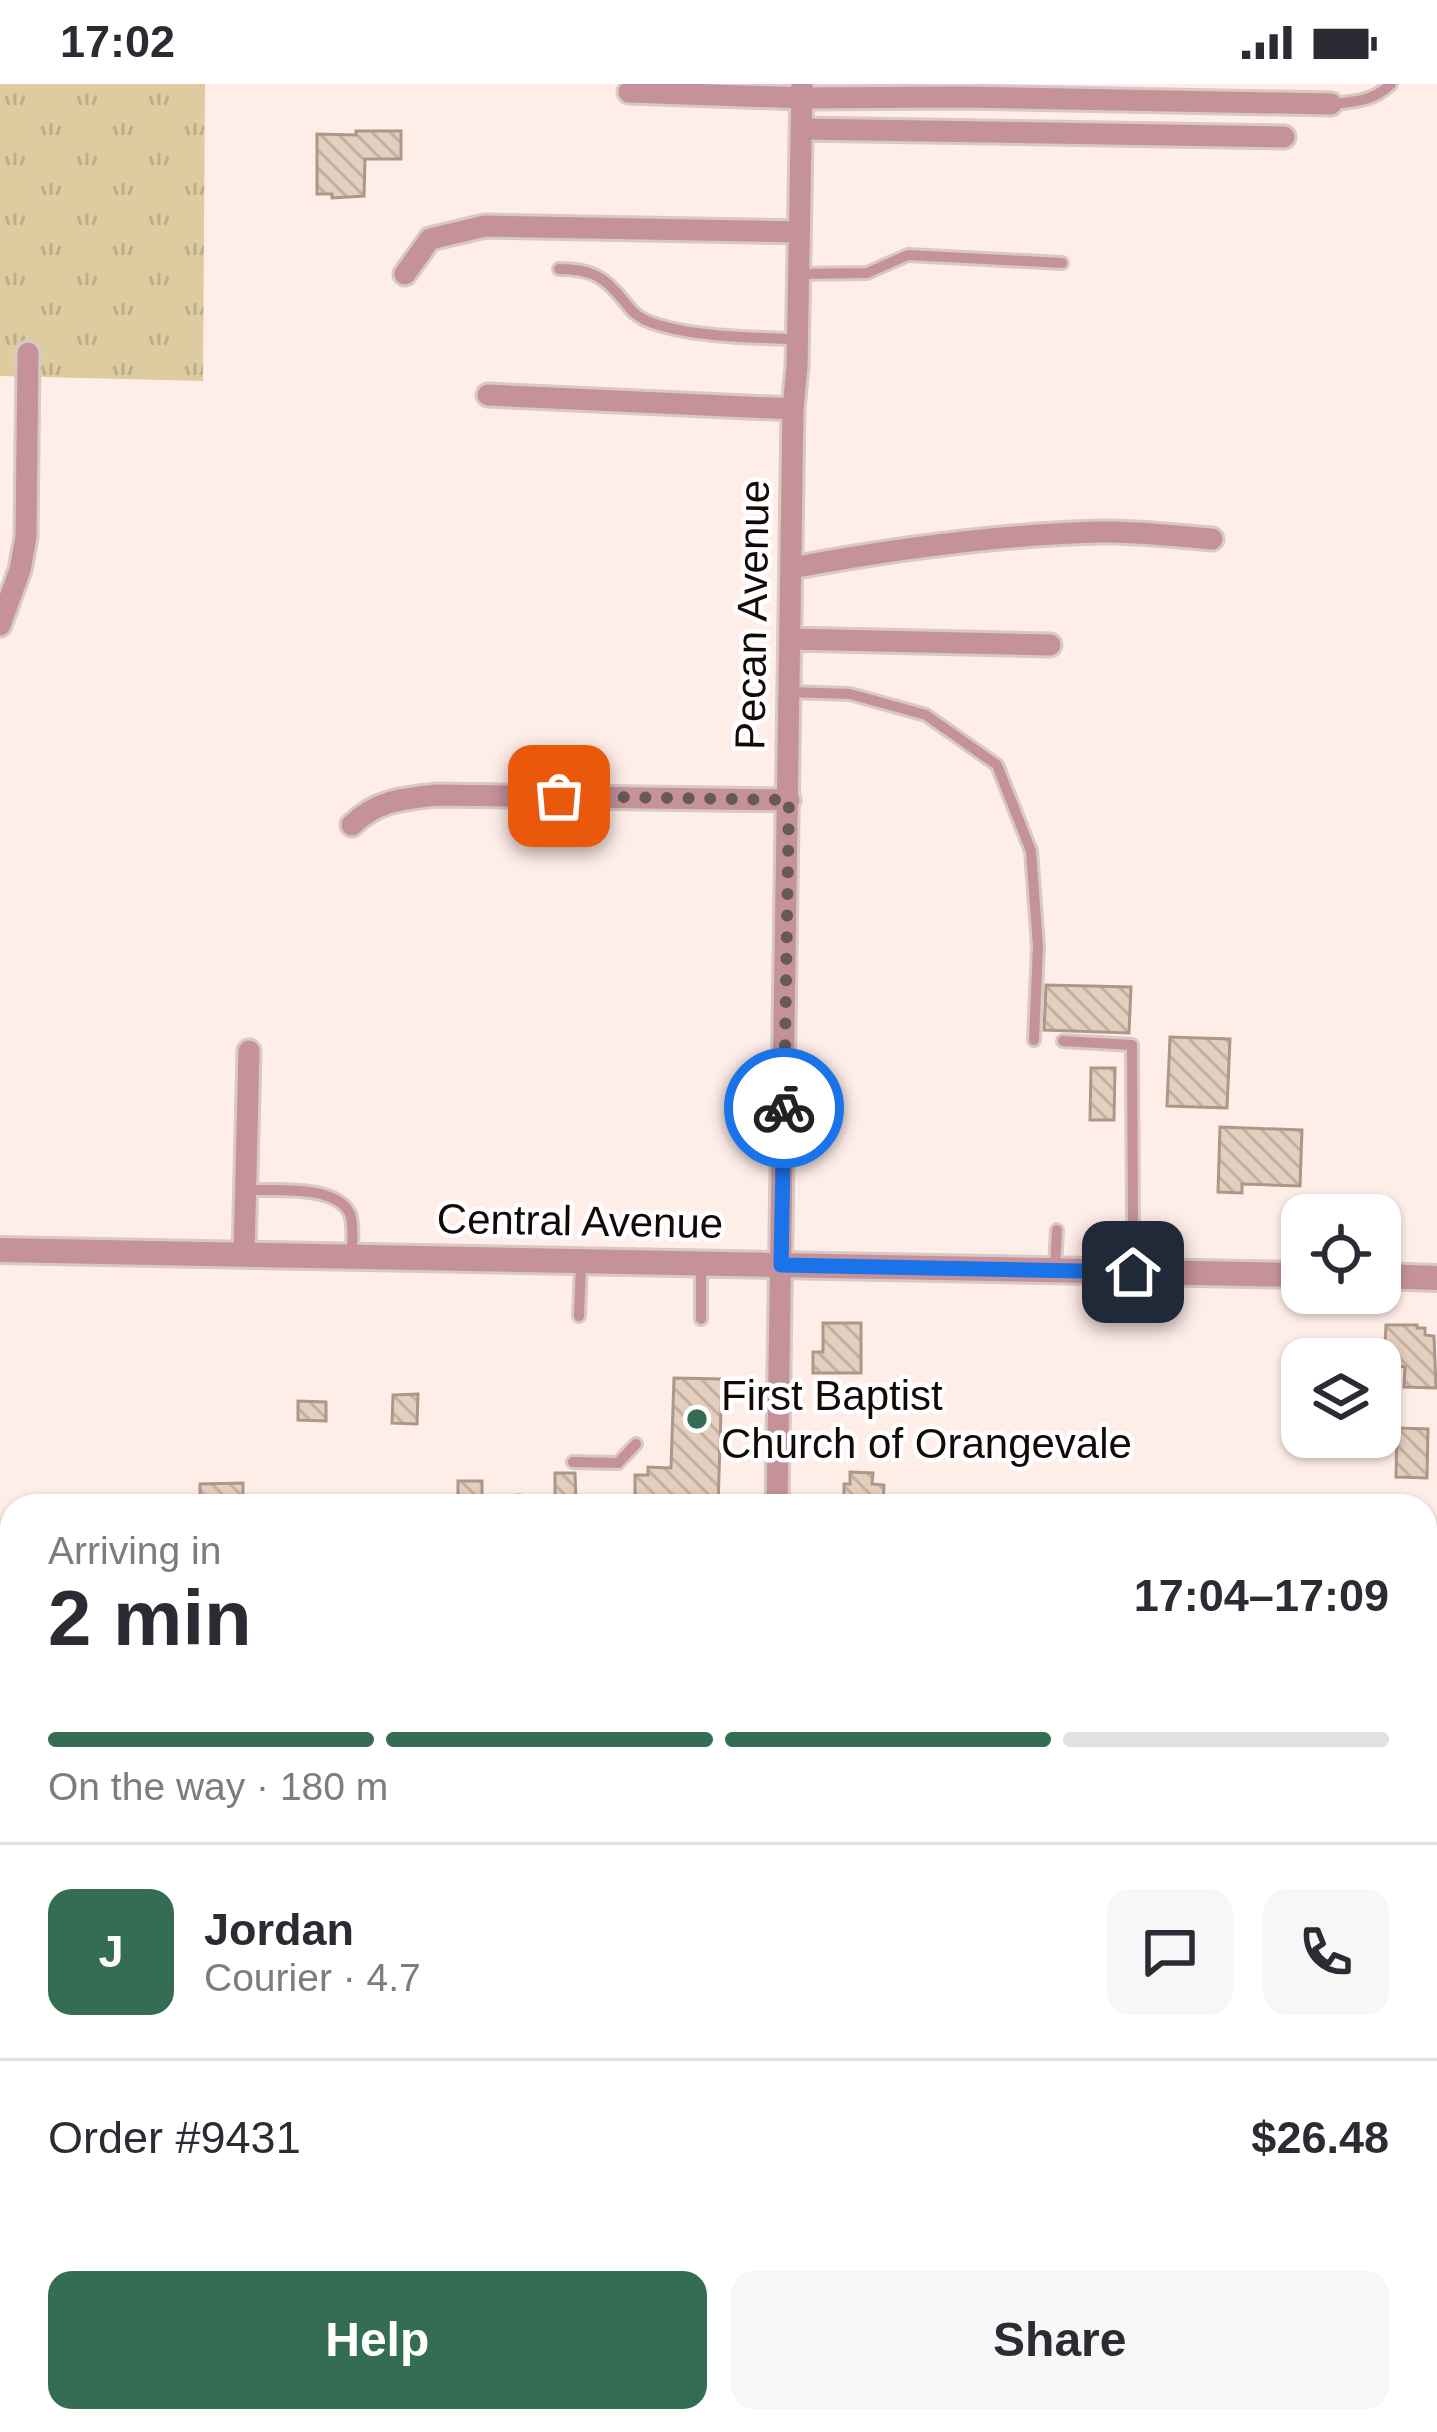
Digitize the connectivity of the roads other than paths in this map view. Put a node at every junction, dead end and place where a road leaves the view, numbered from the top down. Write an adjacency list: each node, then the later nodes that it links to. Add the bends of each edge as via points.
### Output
1 (1391, 84): 4 (lane, via 1359,102)
2 (802, 91): 3 (street); 4 (street); 5 (street, Pecan Avenue)
3 (629, 92)
4 (1331, 104)
5 (801, 129): 6 (street); 7 (street, Pecan Avenue)
6 (1284, 137)
7 (799, 232): 10 (street, via 485,226 430,239); 11 (street, Pecan Avenue)
8 (1062, 263): 11 (lane, via 908,255 867,273)
9 (559, 269): 12 (lane, via 601,277 651,323)
10 (404, 274)
11 (798, 274): 12 (street, Pecan Avenue)
12 (797, 340): 15 (street, Pecan Avenue)
13 (28, 352): 18 (street, via 26,537)
14 (488, 395): 15 (street)
15 (793, 409): 17 (street, Pecan Avenue)
16 (1212, 539): 17 (street, via 1016,537)
17 (792, 568): 19 (street, Pecan Avenue)
18 (0, 625)
19 (791, 639): 20 (street); 21 (street, Pecan Avenue)
20 (1050, 645)
21 (790, 692): 22 (street, Pecan Avenue); 24 (lane, via 850,694 926,715 997,765 1031,851)
22 (789, 800): 23 (street, via 436,795 392,800); 35 (street, Pecan Avenue)
23 (352, 825)
24 (1034, 1040)
25 (1064, 1042): 29 (lane, via 1132,1045)
26 (249, 1051): 27 (street)
27 (246, 1190): 31 (street); 32 (lane, via 320,1192 341,1203 350,1214)
28 (1057, 1230): 36 (lane)
29 (1133, 1232)
30 (0, 1250): 31 (street, Central Avenue)
31 (244, 1255): 32 (street, Central Avenue)
32 (352, 1256): 33 (street, Central Avenue)
33 (581, 1261): 34 (street, Central Avenue); 40 (lane)
34 (701, 1262): 35 (street, Central Avenue); 41 (lane)
35 (781, 1265): 36 (street, Central Avenue); 44 (street, Pecan Avenue)
36 (1055, 1270): 37 (street, Central Avenue)
37 (1281, 1275)
38 (1401, 1277): 39 (street)
39 (1437, 1278)
40 (579, 1316)
41 (701, 1319)
42 (636, 1444): 43 (lane, via 618,1463)
43 (573, 1462)
44 (777, 1494)

